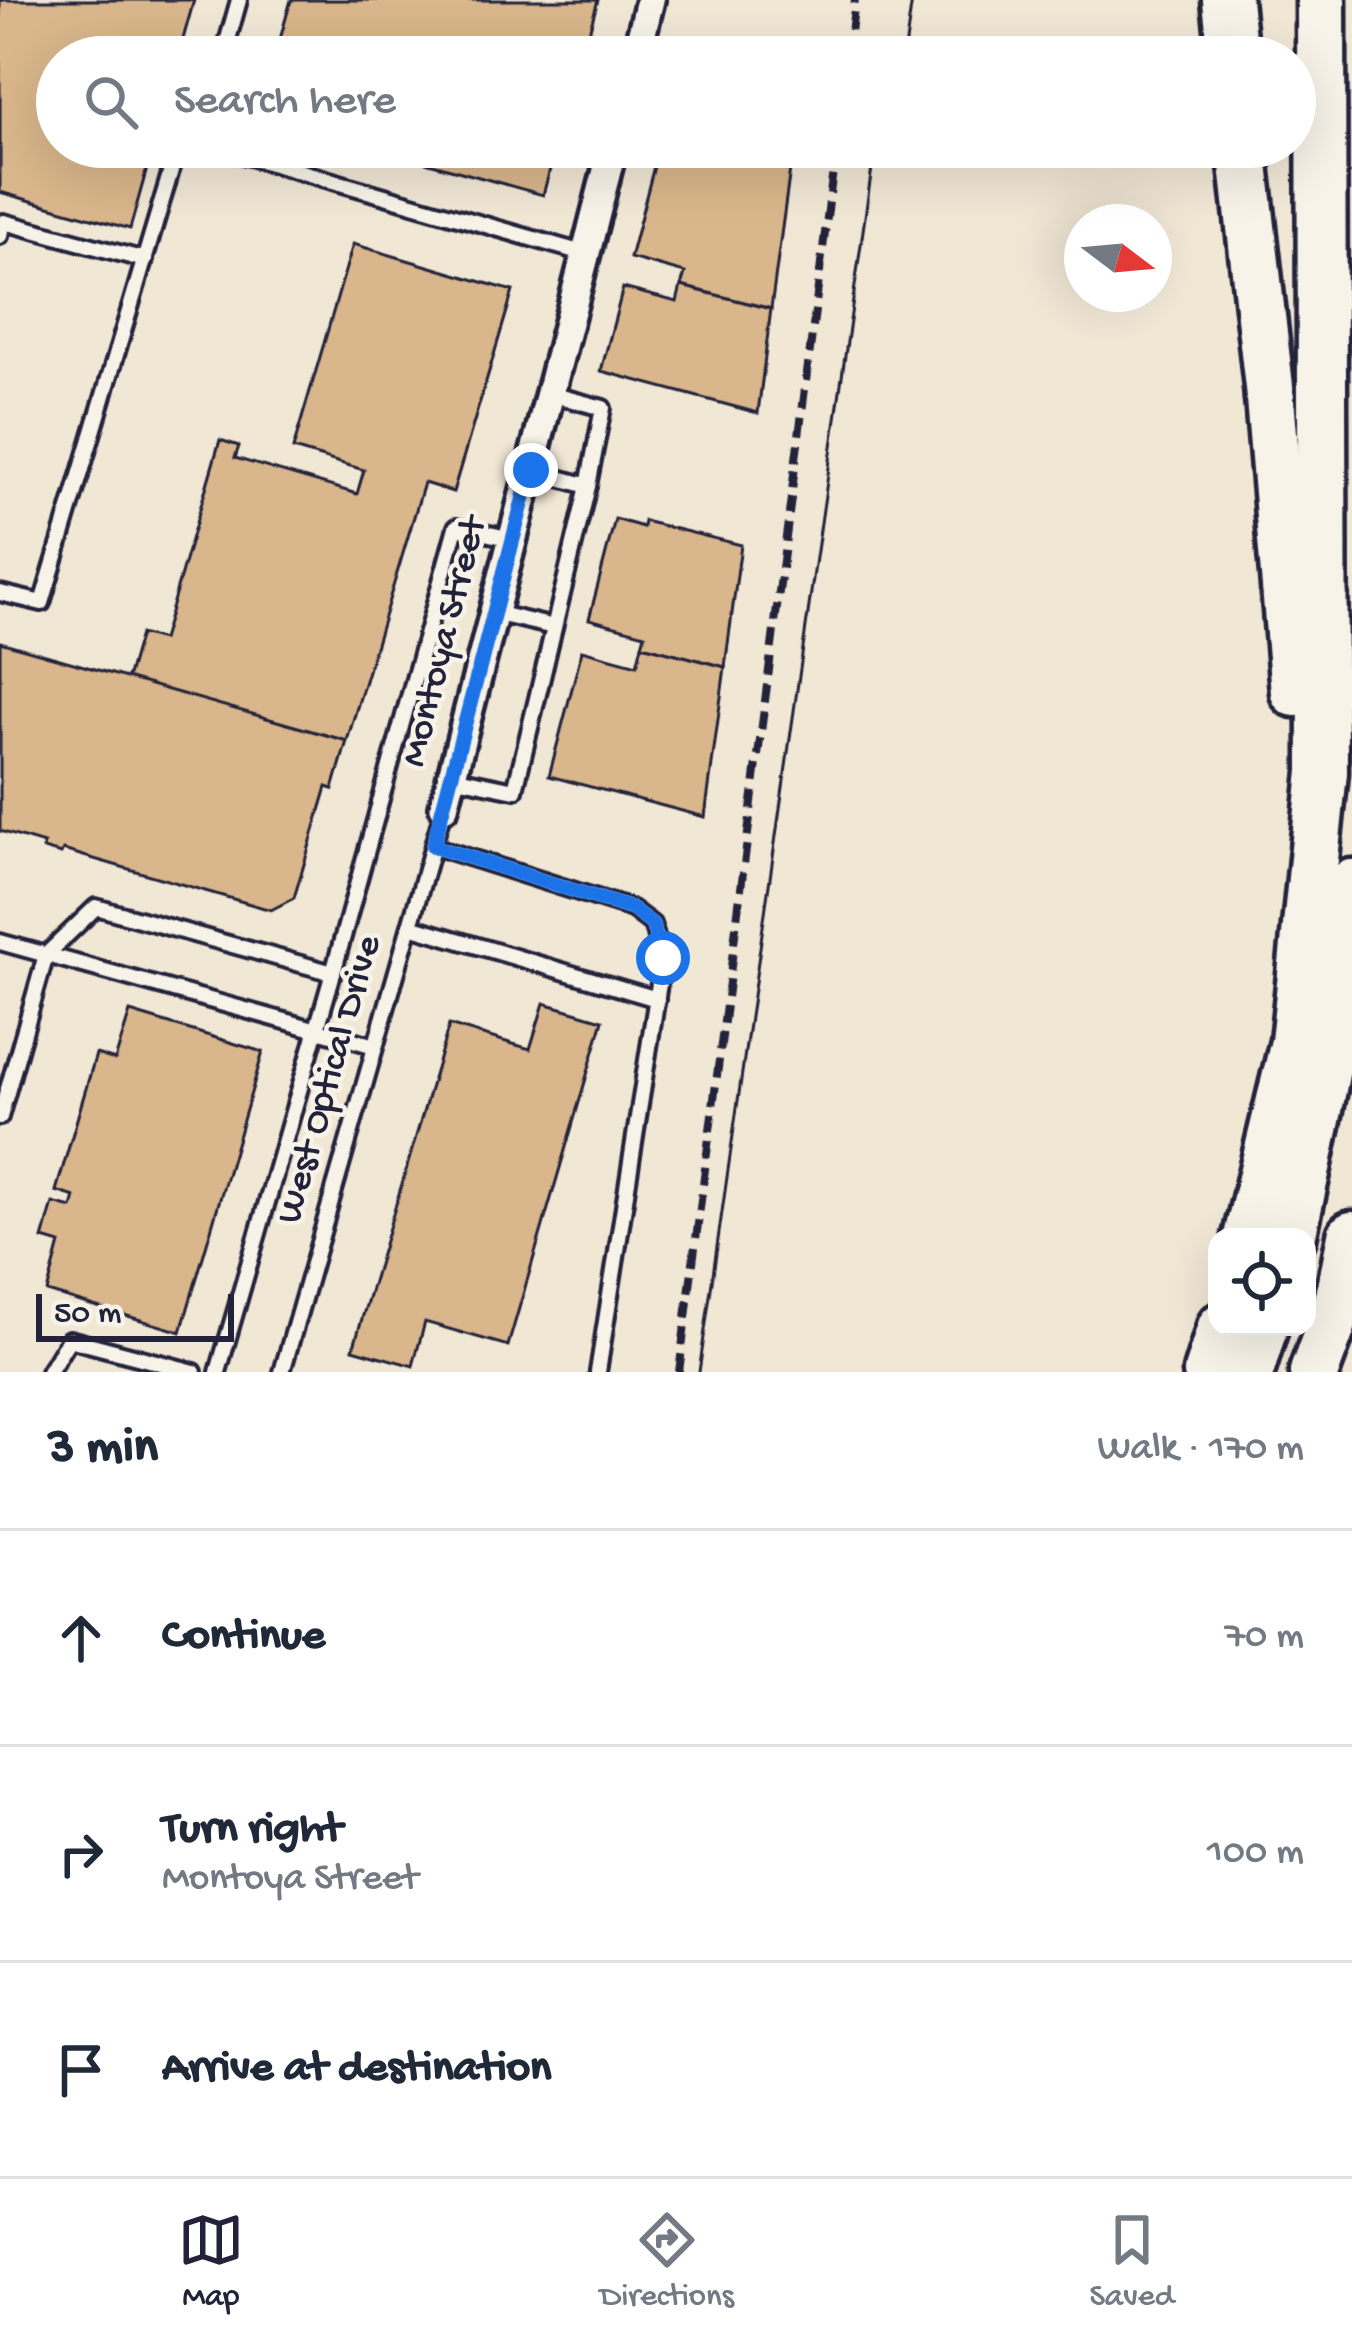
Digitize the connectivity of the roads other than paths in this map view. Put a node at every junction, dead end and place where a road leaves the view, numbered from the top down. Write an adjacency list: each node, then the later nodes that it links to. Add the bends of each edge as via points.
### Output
1 (238, 0): 5 (lane)
2 (650, 0): 6 (street)
3 (1227, 0): 7 (highway)
4 (1322, 0): 25 (highway, via 1323,772)
5 (229, 36)
6 (641, 36)
7 (1231, 36)
8 (172, 168): 14 (lane)
9 (287, 168): 13 (lane)
10 (608, 168): 13 (street, Montoya Street)
11 (1244, 168): 25 (highway)
12 (1, 227): 14 (lane)
13 (586, 254): 15 (street, Montoya Street)
14 (146, 260): 19 (lane, via 42,603)
15 (550, 394): 16 (street, Montoya Street); 17 (lane, via 603,408)
16 (531, 470): 17 (lane); 18 (street, Montoya Street)
17 (588, 486): 21 (lane)
18 (513, 538): 20 (street, Montoya Street); 29 (lane, via 456,527)
19 (0, 593)
20 (494, 613): 21 (lane); 22 (street, Montoya Street)
21 (554, 627): 22 (lane, via 515,790)
22 (452, 777): 23 (street, Montoya Street)
23 (444, 807): 24 (lane, West Optical Drive)
24 (433, 846): 26 (lane, West Optical Drive); 30 (lane, via 632,909 652,924 663,958)
25 (1332, 888): 35 (highway); 36 (highway, via 1340,990)
26 (410, 926): 30 (lane); 33 (lane, West Optical Drive)
27 (0, 942): 28 (lane)
28 (46, 955): 29 (lane, via 96,907); 31 (lane); 34 (lane)
29 (332, 973): 31 (lane)
30 (657, 999): 47 (lane)
31 (316, 1030): 33 (lane); 45 (lane)
32 (1352, 1041): 37 (highway)
33 (375, 1046): 46 (lane, West Optical Drive)
34 (0, 1117)
35 (1250, 1228)
36 (1293, 1228)
37 (1313, 1228)
38 (1352, 1236): 39 (highway)
39 (1345, 1284): 51 (highway)
40 (1219, 1336): 48 (highway)
41 (1260, 1336): 49 (highway)
42 (1284, 1336): 50 (highway)
43 (49, 1372): 44 (lane, via 69,1340)
44 (194, 1372)
45 (218, 1372)
46 (282, 1372)
47 (598, 1372)
48 (1208, 1372)
49 (1250, 1372)
50 (1274, 1372)
51 (1314, 1372)

